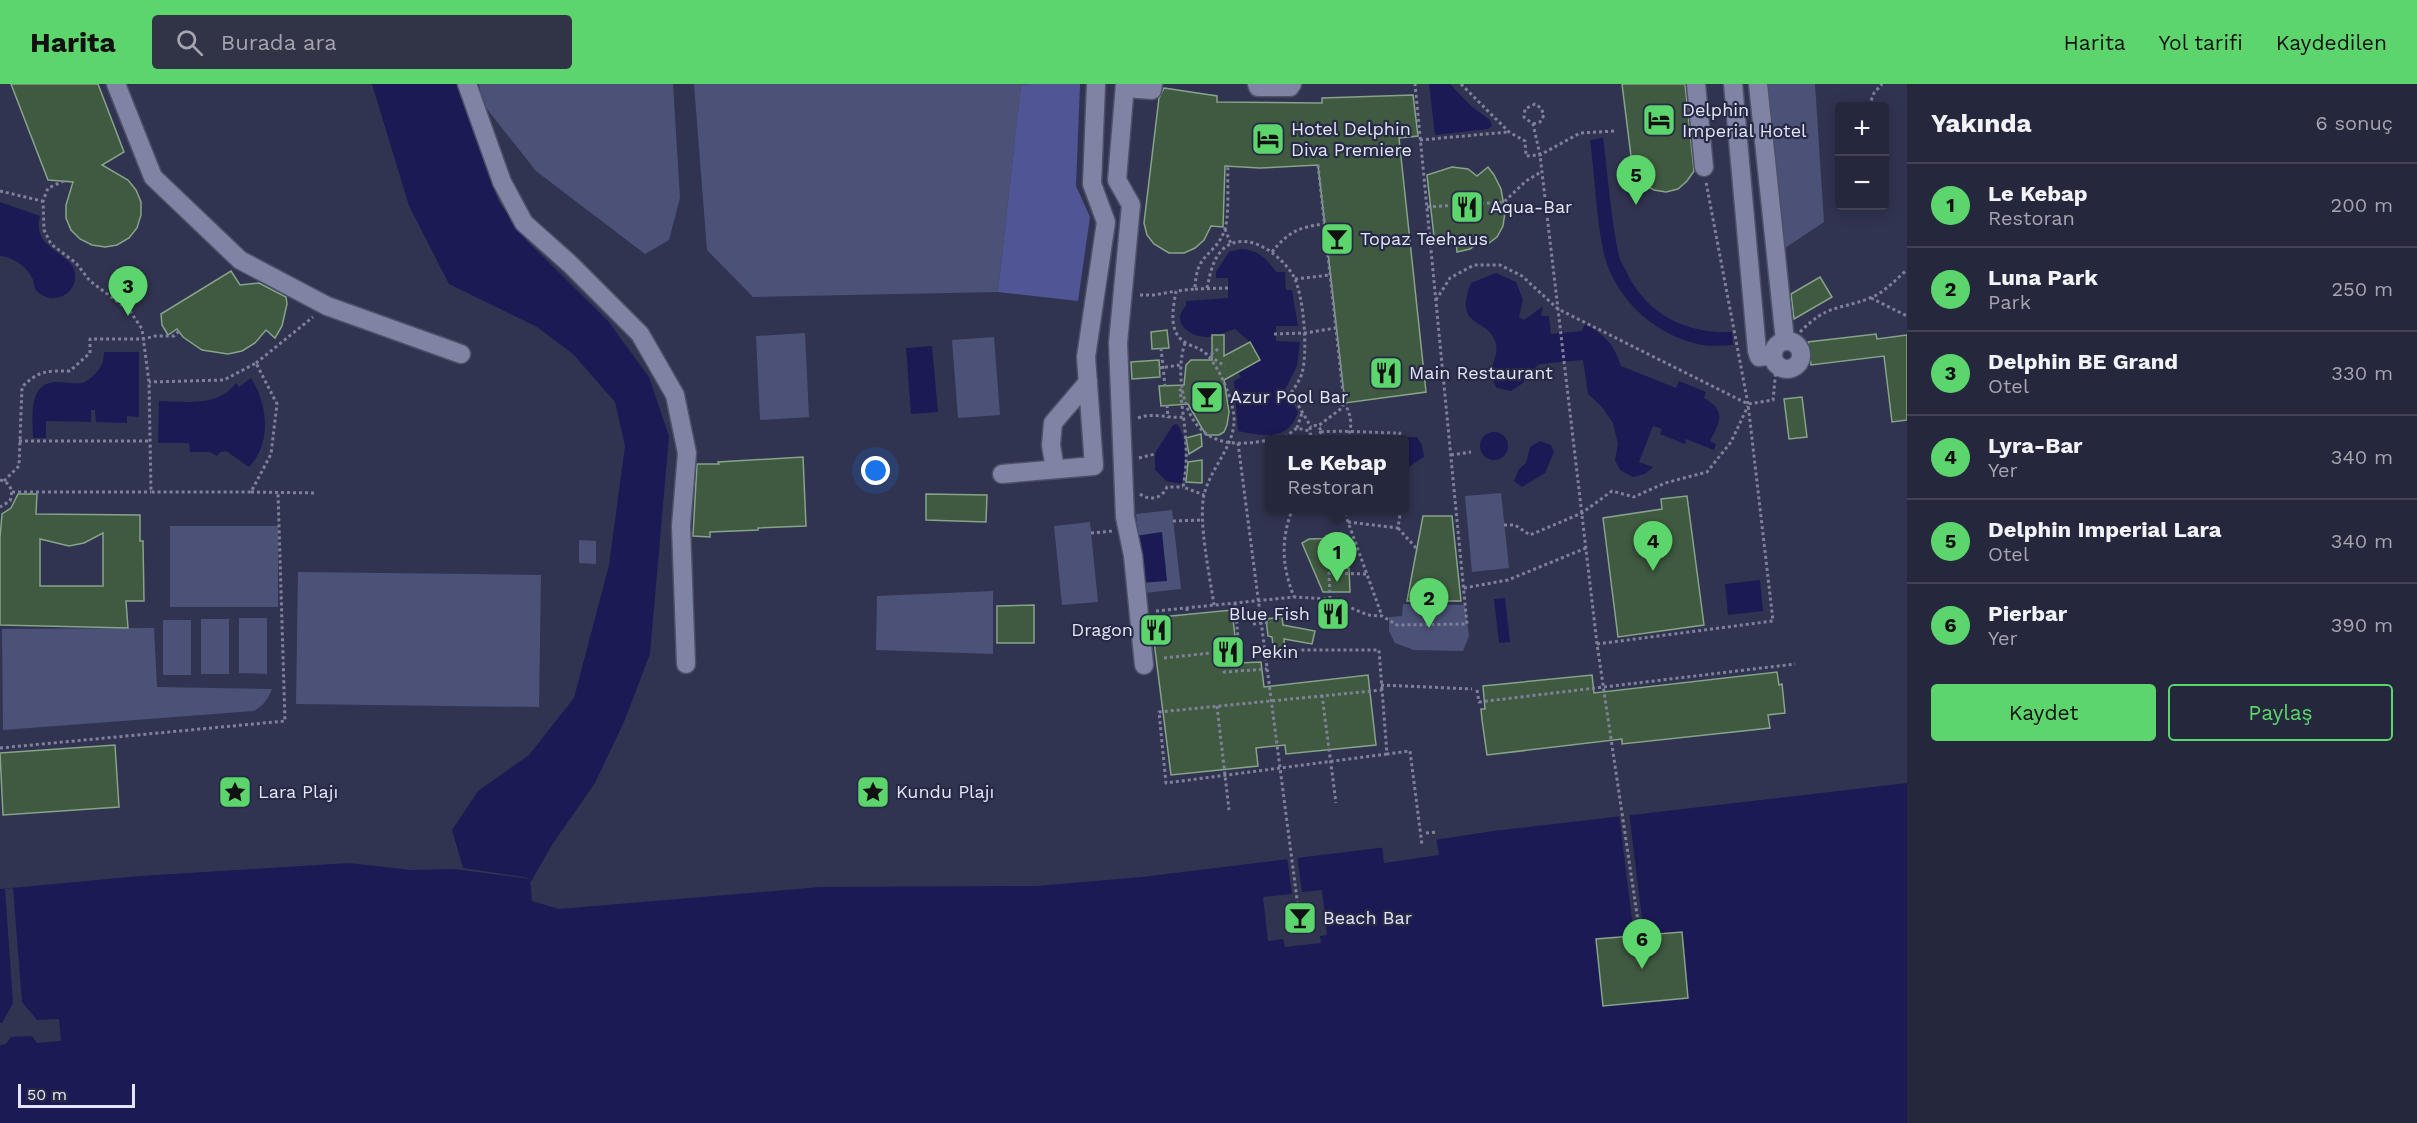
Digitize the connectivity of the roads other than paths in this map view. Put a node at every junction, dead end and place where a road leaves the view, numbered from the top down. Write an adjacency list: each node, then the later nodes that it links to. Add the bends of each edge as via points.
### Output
1 (116, 84): 12 (street, via 153,177 240,260 327,306)
2 (467, 84): 16 (street, via 502,182 524,223 640,334 675,395 687,453 681,526)
3 (1096, 84): 13 (street, via 1092,184 1106,222 1086,357)
4 (1153, 84): 10 (street, via 1152,90)
5 (1257, 84): 6 (street)
6 (1292, 84)
7 (1696, 84): 11 (street)
8 (1733, 84): 9 (street, via 1759,357 1781,351)
9 (1758, 84)
10 (1125, 86): 17 (street, via 1117,180 1131,205 1118,343 1125,517 1133,556)
11 (1704, 167)
12 (461, 354)
13 (1088, 382): 14 (street, via 1053,423); 14 (street, via 1094,466)
14 (1055, 469): 15 (street)
15 (1002, 474)
16 (686, 664)
17 (1143, 665)

